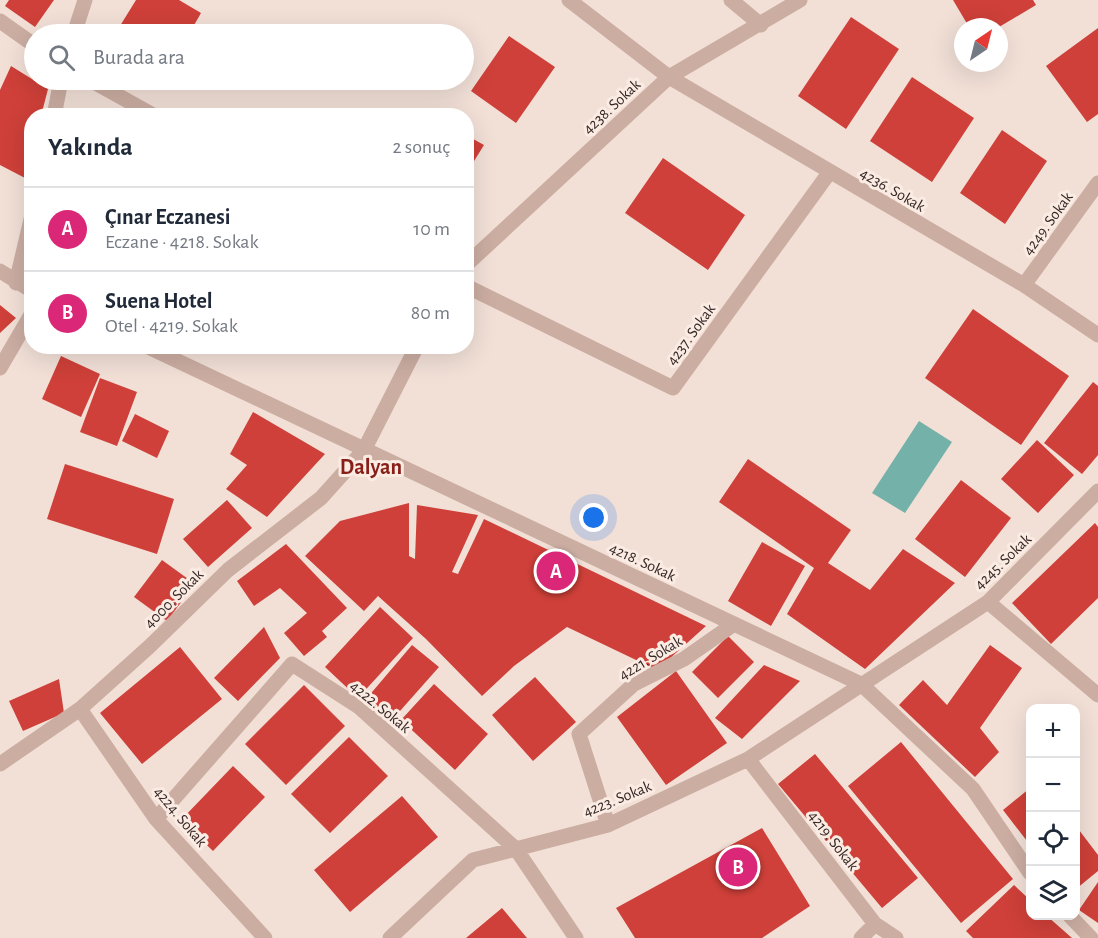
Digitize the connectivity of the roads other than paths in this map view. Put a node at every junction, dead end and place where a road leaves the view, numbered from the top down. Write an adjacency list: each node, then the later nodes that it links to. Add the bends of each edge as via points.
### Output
1 (84, 0): 6 (street)
2 (569, 0): 9 (street, 4236. Sokak)
3 (731, 0): 7 (street)
4 (800, 0): 7 (street, 4238. Sokak)
5 (0, 21): 8 (street)
6 (77, 24)
7 (761, 25): 9 (street, 4238. Sokak)
8 (24, 38)
9 (669, 77): 14 (street, 4236. Sokak); 17 (street, 4238. Sokak)
10 (60, 90): 12 (street)
11 (108, 90): 13 (street)
12 (56, 108)
13 (141, 108)
14 (829, 173): 20 (street, 4236. Sokak); 22 (street, 4237. Sokak, via 673,388)
15 (1098, 183): 20 (street, 4249. Sokak)
16 (24, 249): 19 (street)
17 (474, 258)
18 (0, 271): 19 (street)
19 (16, 283): 21 (street)
20 (1024, 285): 24 (street, 4236. Sokak)
21 (24, 287)
22 (474, 290)
23 (24, 327): 27 (street)
24 (1098, 335)
25 (163, 354): 28 (street, 4218. Sokak)
26 (413, 354): 28 (street)
27 (0, 368)
28 (364, 450): 31 (street, 4218. Sokak); 34 (street, 4000. Sokak, via 321,498 228,570)
29 (1098, 491): 30 (street, 4245. Sokak)
30 (988, 602): 32 (street, 4245. Sokak); 33 (street)
31 (734, 624): 32 (street, 4218. Sokak); 38 (street, 4221. Sokak, via 684,659 634,684 579,734)
32 (861, 684): 35 (street, 4223. Sokak); 40 (street, 4218. Sokak, via 973,789)
33 (1098, 695)
34 (80, 709): 36 (street, 4000. Sokak); 37 (street, 4224. Sokak)
35 (748, 759): 38 (street, 4223. Sokak); 42 (street, 4219. Sokak)
36 (0, 764)
37 (156, 819): 39 (street, 4222. Sokak, via 292,664 359,707); 43 (street, 4224. Sokak)
38 (608, 825): 39 (street, 4223. Sokak)
39 (516, 849): 44 (street, 4223. Sokak, via 473,860); 45 (street, 4222. Sokak)
40 (1026, 867)
41 (1075, 920): 48 (street)
42 (875, 924): 46 (street); 47 (street, 4219. Sokak)
43 (265, 938)
44 (390, 938)
45 (576, 938)
46 (861, 938)
47 (896, 938)
48 (1091, 938)

